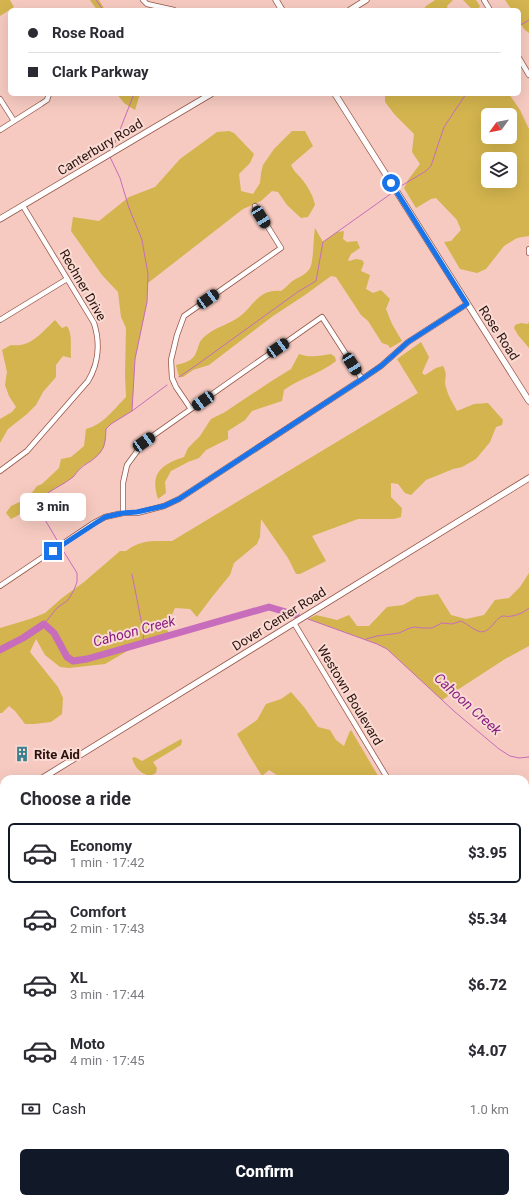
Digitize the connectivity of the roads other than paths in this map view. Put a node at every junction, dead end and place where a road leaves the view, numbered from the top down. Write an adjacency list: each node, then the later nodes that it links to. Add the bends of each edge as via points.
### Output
1 (142, 0): 3 (street, via 147,4)
2 (366, 0): 4 (street)
3 (165, 8)
4 (353, 8)
5 (521, 61): 6 (street)
6 (529, 75)
7 (48, 96): 11 (street, via 47,100)
8 (208, 96): 13 (street, Canterbury Road)
9 (336, 96): 19 (street, Rose Road)
10 (0, 99): 11 (street)
11 (14, 121): 12 (street)
12 (0, 130)
13 (23, 206): 15 (street, Canterbury Road); 18 (street, Rechner Drive)
14 (255, 206): 23 (street, via 281,248 184,316 171,360 172,378)
15 (0, 219)
16 (529, 249): 17 (street)
17 (529, 253)
18 (68, 279): 20 (street); 24 (street, Rechner Drive, via 94,323 97,333 98,351 94,372 27,451)
19 (467, 304): 21 (street, via 408,342); 22 (street, Rose Road)
20 (0, 320)
21 (362, 379): 23 (street, via 322,317); 26 (street, via 179,499 164,506)
22 (529, 401)
23 (191, 410): 26 (street, via 144,442 127,465 123,483)
24 (0, 471)
25 (529, 478): 28 (street, Dover Center Road)
26 (123, 513): 27 (street, via 105,517 92,524)
27 (0, 586)
28 (294, 623): 29 (street, Dover Center Road); 30 (street, Westown Boulevard)
29 (47, 775)
30 (386, 775)

